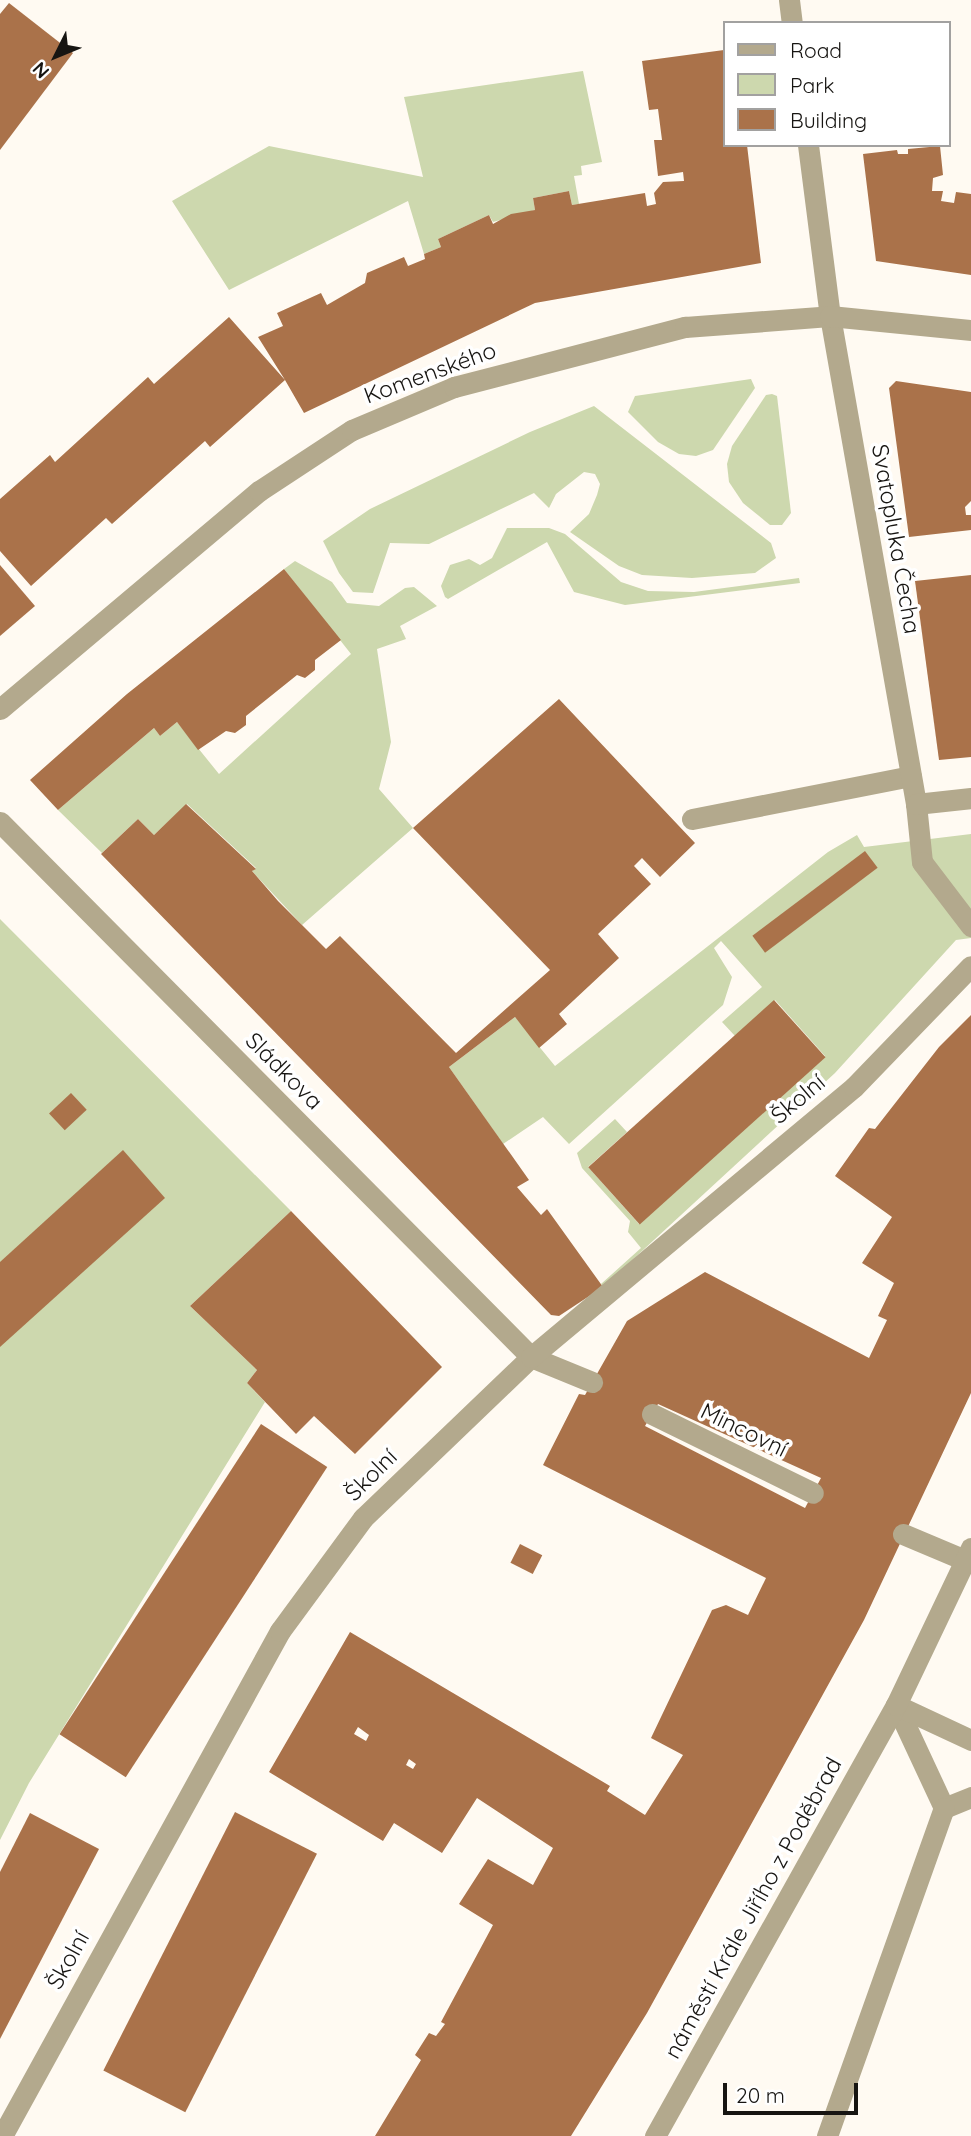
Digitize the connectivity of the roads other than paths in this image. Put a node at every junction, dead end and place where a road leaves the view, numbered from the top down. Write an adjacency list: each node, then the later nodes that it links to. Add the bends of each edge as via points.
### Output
1 (789, 0): 2 (street)
2 (792, 21)
3 (808, 147): 4 (street, Svatopluka Čecha)
4 (830, 316): 5 (street, Komenského); 6 (street, Komenského, via 659,333 454,387 352,430 259,491); 7 (street, Svatopluka Čecha)
5 (971, 330)
6 (0, 709)
7 (911, 776): 9 (street, Svatopluka Čecha); 10 (street)
8 (971, 798): 9 (street)
9 (916, 804): 12 (street, Svatopluka Čecha, via 922,862)
10 (692, 818)
11 (0, 822): 14 (street, Sládkova)
12 (971, 926)
13 (971, 966): 14 (street, Školní, via 854,1087)
14 (531, 1357): 15 (street); 24 (street, Školní, via 363,1518 280,1631)
15 (592, 1382)
16 (652, 1414): 17 (street, Mincovní)
17 (813, 1493)
18 (903, 1534): 19 (street, náměstí Krále Jiřího z Poděbrad)
19 (968, 1554): 20 (street, náměstí Krále Jiřího z Poděbrad)
20 (896, 1705): 21 (street); 23 (street); 25 (street, náměstí Krále Jiřího z Poděbrad)
21 (971, 1740)
22 (971, 1797): 23 (street)
23 (944, 1808): 26 (street)
24 (2, 2136)
25 (655, 2136)
26 (827, 2136)

